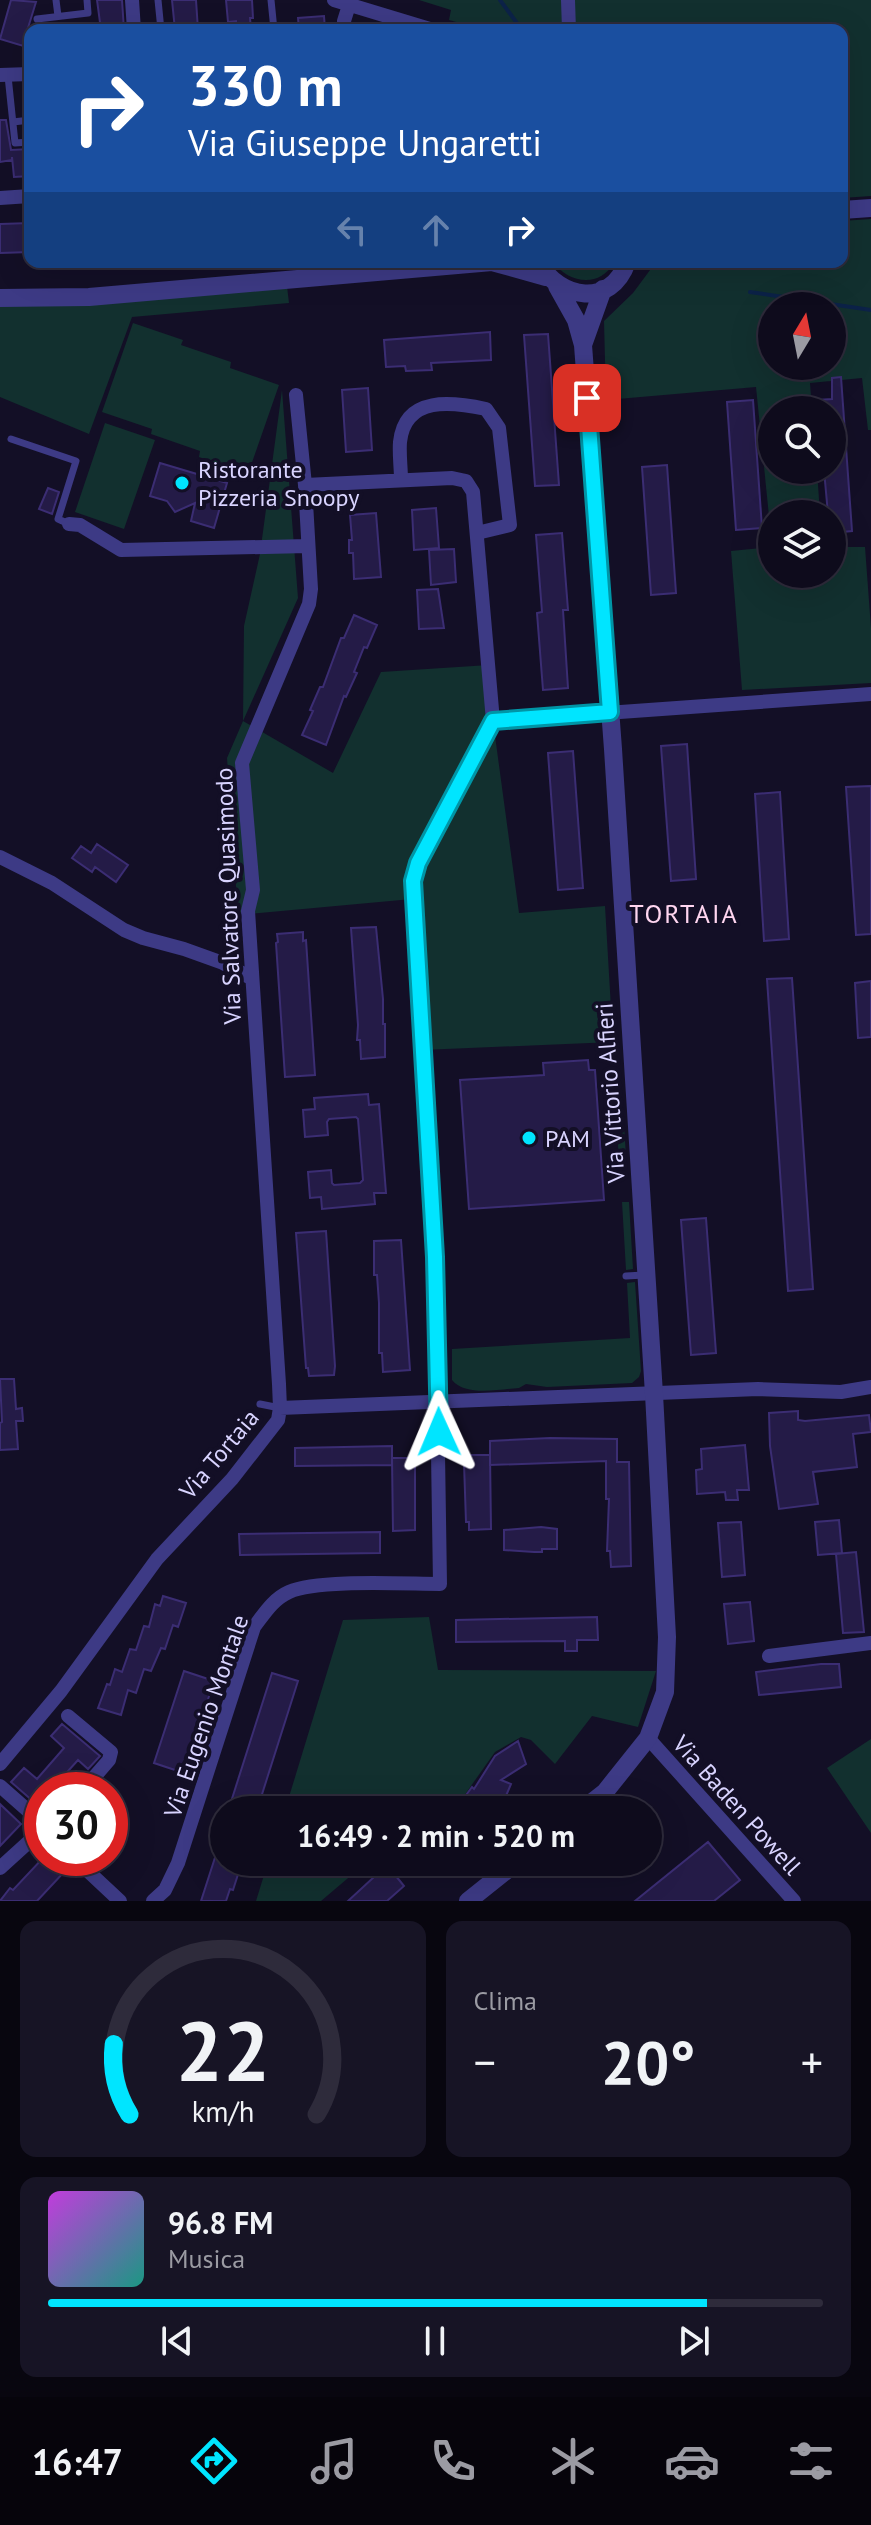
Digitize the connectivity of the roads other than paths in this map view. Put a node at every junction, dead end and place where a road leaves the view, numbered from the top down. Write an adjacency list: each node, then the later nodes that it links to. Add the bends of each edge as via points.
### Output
1 (56, 0): 8 (lane)
2 (87, 0): 8 (lane, via 88,13)
3 (132, 0): 10 (street)
4 (158, 0): 11 (lane)
5 (271, 0): 12 (lane)
6 (568, 0): 15 (street)
7 (341, 2): 13 (street); 14 (street)
8 (58, 16): 9 (lane)
9 (37, 19)
10 (134, 24)
11 (160, 24)
12 (273, 24)
13 (344, 24)
14 (413, 24)
15 (569, 24)
16 (24, 74): 17 (street)
17 (4, 76): 19 (lane)
18 (24, 121): 19 (lane)
19 (13, 122): 20 (lane, via 15,143)
20 (24, 142)
21 (24, 196): 22 (street)
22 (0, 198)
23 (871, 208): 24 (street)
24 (848, 210)
25 (423, 268): 30 (street, via 89,297)
26 (517, 268): 28 (street)
27 (626, 268): 29 (street)
28 (547, 275): 29 (street, via 571,292); 31 (street, Via Vittorio Alfieri, via 576,320)
29 (603, 289): 31 (street, Via Vittorio Alfieri)
30 (0, 298)
31 (583, 345): 40 (street, Via Vittorio Alfieri)
32 (296, 395): 35 (street, Via Salvatore Quasimodo)
33 (11, 439): 36 (lane, via 76,461 58,519)
34 (401, 480): 35 (street); 37 (street, via 466,481 473,492); 37 (street, via 400,441 406,420 422,408 451,401 486,409 499,428 510,525)
35 (305, 485): 38 (street, Via Salvatore Quasimodo)
36 (69, 524): 38 (street, via 80,525 121,550)
37 (477, 533): 41 (street)
38 (308, 546): 43 (street, Via Salvatore Quasimodo, via 309,604 242,763 253,890 248,911)
39 (871, 694): 40 (street)
40 (610, 712): 41 (street); 44 (street, Via Vittorio Alfieri)
41 (493, 721): 48 (street, via 413,881 440,1288)
42 (0, 857): 43 (street, via 124,930 223,963)
43 (251, 978): 50 (street, Via Salvatore Quasimodo)
44 (646, 1275): 45 (lane); 47 (street, Via Vittorio Alfieri)
45 (626, 1276)
46 (871, 1387): 47 (street, Via Tortaia, via 841,1392)
47 (654, 1394): 48 (street, Via Tortaia); 54 (street, Via Vittorio Alfieri, via 667,1637 665,1692)
48 (439, 1402): 50 (street, Via Tortaia); 65 (street, Via Eugenio Montale, via 440,1584 313,1586 289,1592 269,1606 254,1627 178,1863)
49 (260, 1404): 50 (lane)
50 (280, 1408): 55 (street, Via Tortaia, via 278,1420 232,1479 157,1559 61,1691)
51 (871, 1643): 52 (street)
52 (769, 1656)
53 (68, 1716): 56 (street, via 111,1752)
54 (648, 1738): 58 (street, Via Vittorio Alfieri); 67 (street, Via Baden Powell)
55 (0, 1764)
56 (99, 1772)
57 (0, 1786): 59 (street)
58 (600, 1796)
59 (24, 1807)
60 (24, 1846): 61 (street)
61 (0, 1868)
62 (93, 1876): 64 (street)
63 (499, 1876): 66 (street)
64 (120, 1901)
65 (153, 1901)
66 (468, 1901)
67 (794, 1901)

